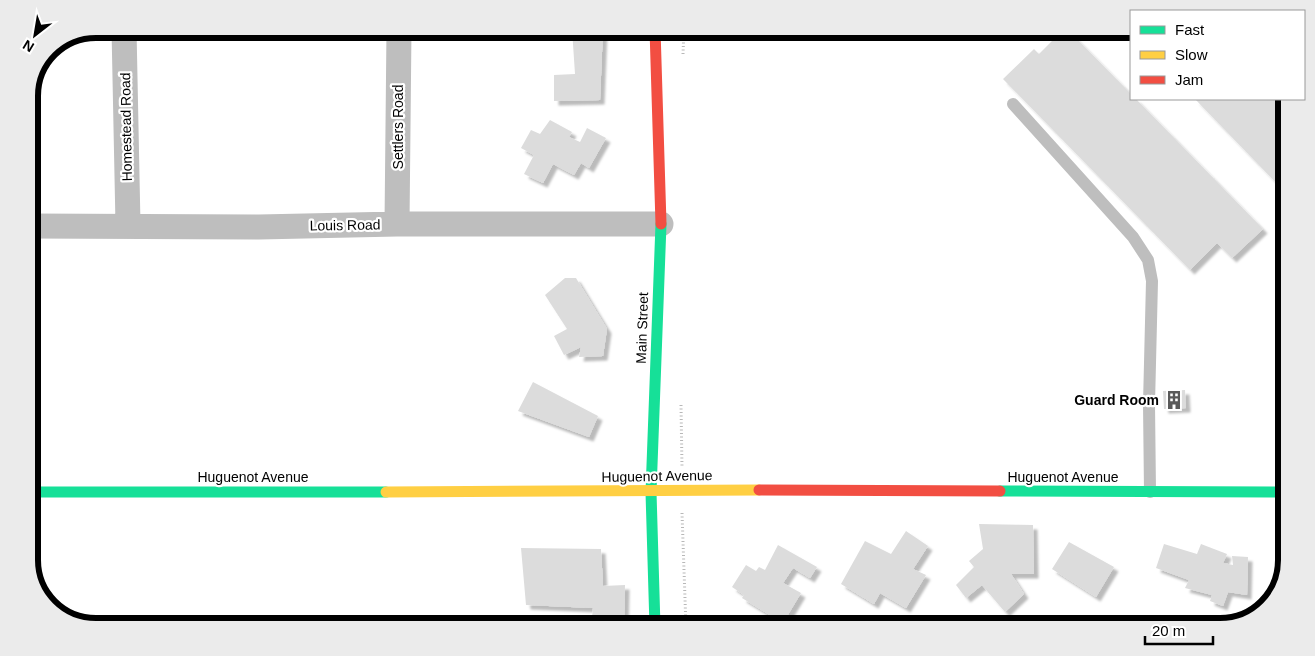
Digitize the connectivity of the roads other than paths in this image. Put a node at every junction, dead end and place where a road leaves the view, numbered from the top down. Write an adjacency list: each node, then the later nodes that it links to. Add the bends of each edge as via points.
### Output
1 (124, 37): 8 (street, Homestead Road)
2 (399, 37): 5 (street, Settlers Road)
3 (655, 37): 6 (street, Main Street)
4 (1013, 104): 11 (lane, via 1133,237 1148,260 1152,281)
5 (397, 224): 6 (street, Louis Road); 8 (street, Louis Road)
6 (661, 224): 10 (street, Main Street)
7 (38, 226): 8 (street, Louis Road)
8 (128, 226)
9 (38, 492): 10 (street, Huguenot Avenue)
10 (651, 492): 11 (street, Huguenot Avenue); 13 (street, Main Street)
11 (1150, 492): 12 (street, Huguenot Avenue)
12 (1278, 492)
13 (656, 618)

